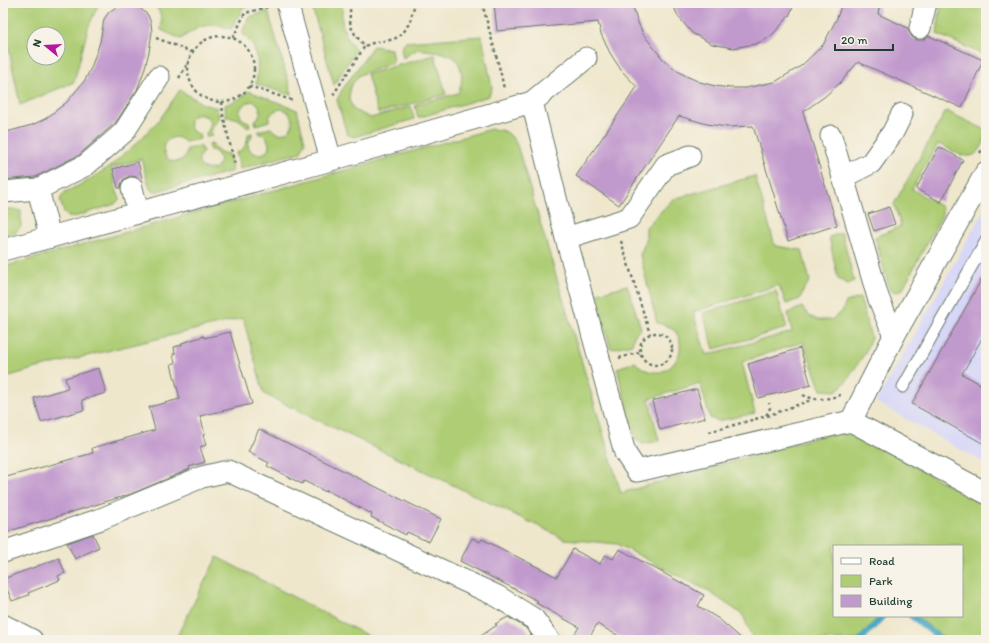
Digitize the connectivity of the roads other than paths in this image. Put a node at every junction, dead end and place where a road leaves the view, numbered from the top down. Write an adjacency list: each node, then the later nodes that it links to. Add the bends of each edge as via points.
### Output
1 (287, 3): 10 (street)
2 (926, 3): 3 (street)
3 (920, 28)
4 (586, 58): 6 (street)
5 (158, 77): 13 (street, via 124,132 86,165)
6 (532, 102): 10 (street); 18 (street)
7 (902, 114): 12 (street, via 893,132 871,163)
8 (831, 136): 12 (street)
9 (690, 156): 18 (street, via 666,165 629,218)
10 (331, 160): 16 (street)
11 (986, 172): 21 (street)
12 (843, 177): 21 (street, via 878,297)
13 (38, 188): 15 (street); 17 (street)
14 (132, 188): 16 (street)
15 (3, 192)
16 (138, 212): 17 (street)
17 (50, 237): 20 (street)
18 (566, 238): 23 (street, via 625,454 637,471)
19 (986, 241): 22 (lane)
20 (3, 250)
21 (894, 336): 23 (street)
22 (903, 386)
23 (851, 421): 24 (street)
24 (986, 493)
25 (3, 552): 28 (street, via 101,519 202,477 228,471 497,596 534,619)
26 (3, 625): 27 (street)
27 (32, 640)
28 (549, 640)

